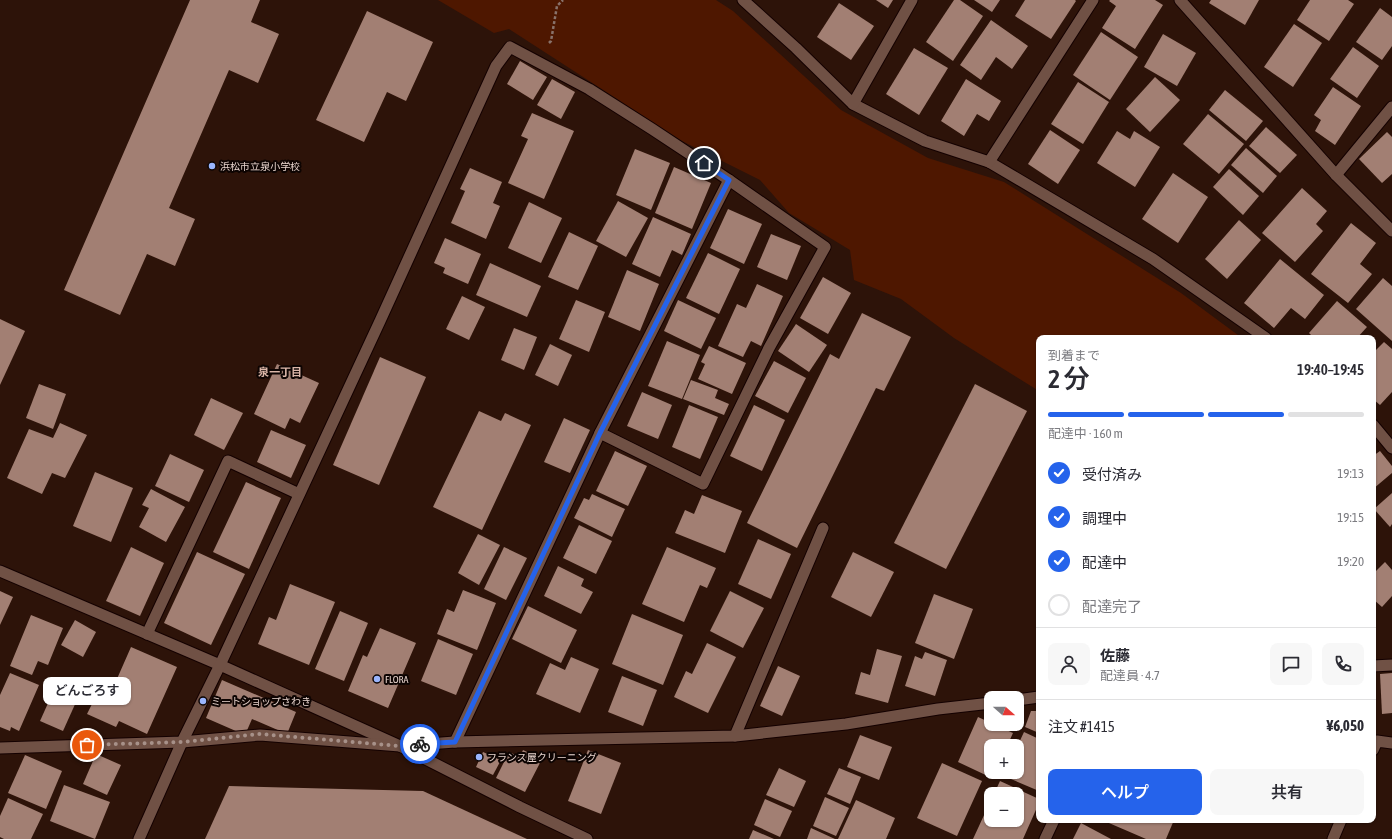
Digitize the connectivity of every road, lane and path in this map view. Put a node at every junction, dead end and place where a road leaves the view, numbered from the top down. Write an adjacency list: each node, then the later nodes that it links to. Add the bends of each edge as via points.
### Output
1 (563, 0): 6 (path, via 557,6 552,41)
2 (743, 0): 7 (street)
3 (912, 0): 7 (street)
4 (1093, 0): 9 (street)
5 (1180, 0): 10 (street)
6 (530, 58): 11 (street, via 588,89); 17 (street, via 510,48 496,66)
7 (853, 104): 9 (street, via 925,141)
8 (1392, 107): 10 (street)
9 (989, 162): 13 (street, via 1152,259)
10 (1336, 175): 12 (street)
11 (729, 180): 15 (street); 15 (street, via 826,247 769,348 703,484)
12 (1392, 231)
13 (1262, 335)
14 (1376, 429): 16 (street)
15 (600, 433): 29 (street)
16 (1392, 448)
17 (299, 494): 20 (street, via 228,461); 21 (street)
18 (823, 528): 27 (street)
19 (0, 572): 20 (street)
20 (147, 634): 21 (street)
21 (220, 665): 28 (street); 32 (street)
22 (1392, 665): 23 (street)
23 (1376, 666)
24 (1036, 697): 25 (street)
25 (1024, 699)
26 (984, 704): 27 (street, via 846,724)
27 (735, 736): 29 (street)
28 (182, 742): 32 (street, via 260,734); 33 (street); 36 (street)
29 (455, 742): 32 (street)
30 (1376, 743): 31 (street, via 1377,741)
31 (1392, 743)
32 (400, 746): 37 (street)
33 (0, 748)
34 (1053, 823): 38 (street)
35 (1340, 823): 39 (street)
36 (139, 839)
37 (587, 839)
38 (1045, 839)
39 (1332, 839)

